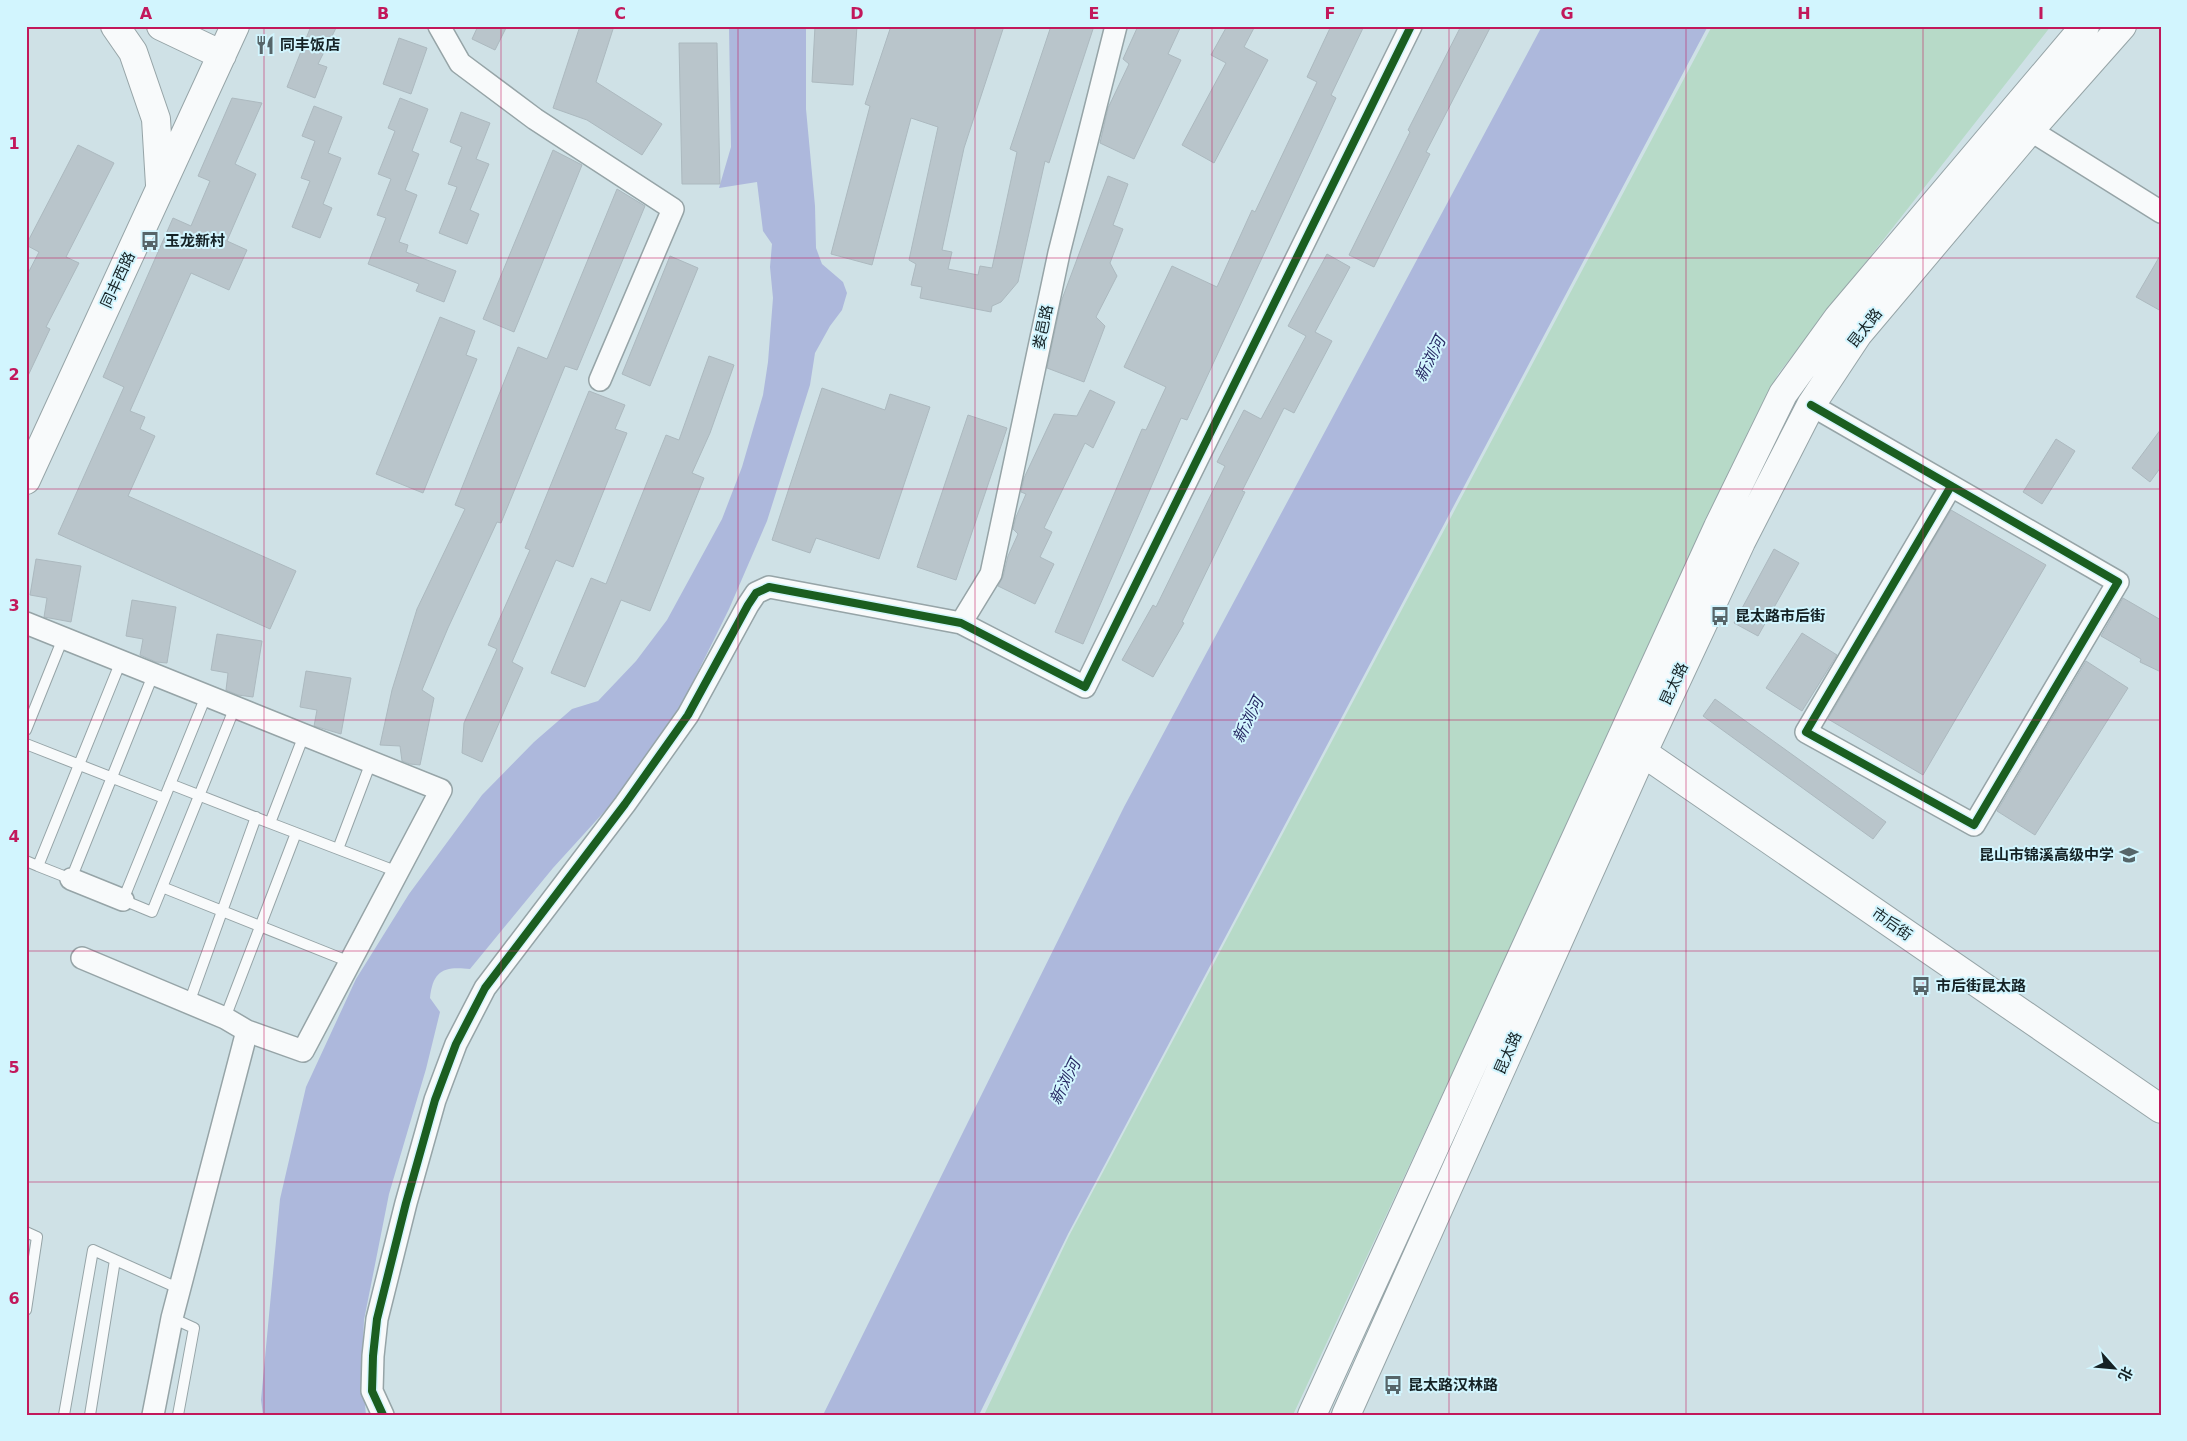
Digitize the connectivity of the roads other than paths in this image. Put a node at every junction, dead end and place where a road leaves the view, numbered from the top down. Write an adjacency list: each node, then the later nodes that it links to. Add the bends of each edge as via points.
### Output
1 (115, 26): 11 (main road, via 133,52 156,118)
2 (161, 26): 9 (main road)
3 (235, 26): 9 (main road, 同丰西路)
4 (439, 26): 13 (street, via 460,63 535,119 673,209)
5 (1116, 26): 18 (street, 娄邑路, via 1059,253 991,574)
6 (1411, 26): 18 (street, via 1085,687)
7 (2085, 26): 27 (main road, 昆太路, via 1838,318 1783,394 1718,527)
8 (2122, 26): 10 (main road, 昆太路)
9 (222, 55): 11 (main road, 同丰西路)
10 (2030, 130): 12 (street); 14 (main road, 昆太路, via 1858,334)
11 (160, 189): 15 (main road, 同丰西路)
12 (2161, 212)
13 (600, 380)
14 (1811, 405): 16 (street); 27 (main road, 昆太路)
15 (26, 480)
16 (1951, 486): 16 (street, via 2118,582 1974,825 1806,732)
17 (26, 623): 19 (street)
18 (961, 623): 61 (street, via 769,587 756,593 688,715 625,804 485,988 456,1044 406,1202 377,1319 372,1391)
19 (64, 638): 20 (street); 24 (lane)
20 (121, 662): 21 (street); 29 (lane)
21 (154, 674): 22 (street); 30 (lane)
22 (206, 696): 23 (street); 31 (lane)
23 (235, 707): 25 (street); 32 (lane)
24 (26, 730)
25 (304, 735): 28 (street); 35 (lane)
26 (26, 744): 29 (lane)
27 (1632, 745): 51 (main road, 市后街); 62 (main road, 昆太路); 63 (main road, 昆太路)
28 (371, 762): 37 (lane); 40 (street, via 441,790)
29 (79, 764): 30 (lane); 39 (lane)
30 (112, 777): 33 (lane); 41 (lane)
31 (170, 784): 32 (lane); 33 (lane)
32 (199, 795): 34 (lane); 42 (lane)
33 (164, 798): 43 (lane)
34 (256, 817): 35 (lane); 44 (lane)
35 (270, 823): 36 (lane)
36 (296, 833): 37 (lane); 45 (lane)
37 (338, 849): 40 (lane)
38 (26, 861): 39 (lane)
39 (38, 866): 41 (lane)
40 (398, 872): 47 (street)
41 (70, 879): 43 (street)
42 (162, 887): 43 (lane, via 152,912); 44 (lane)
43 (123, 900)
44 (222, 911): 45 (lane); 48 (lane)
45 (260, 926): 47 (lane); 49 (lane)
46 (82, 958): 48 (street)
47 (350, 962): 50 (street, via 303,1051)
48 (189, 1003): 49 (street)
49 (225, 1018): 50 (street)
50 (247, 1031): 54 (street)
51 (2161, 1109)
52 (26, 1232): 55 (lane, via 37,1238)
53 (114, 1260): 54 (lane); 57 (lane, via 93,1250); 58 (lane)
54 (180, 1289): 56 (street)
55 (26, 1310)
56 (172, 1318): 59 (street); 60 (lane, via 194,1328)
57 (64, 1415)
58 (90, 1415)
59 (153, 1415)
60 (178, 1415)
61 (383, 1415)
62 (1312, 1415)
63 (1346, 1415)

